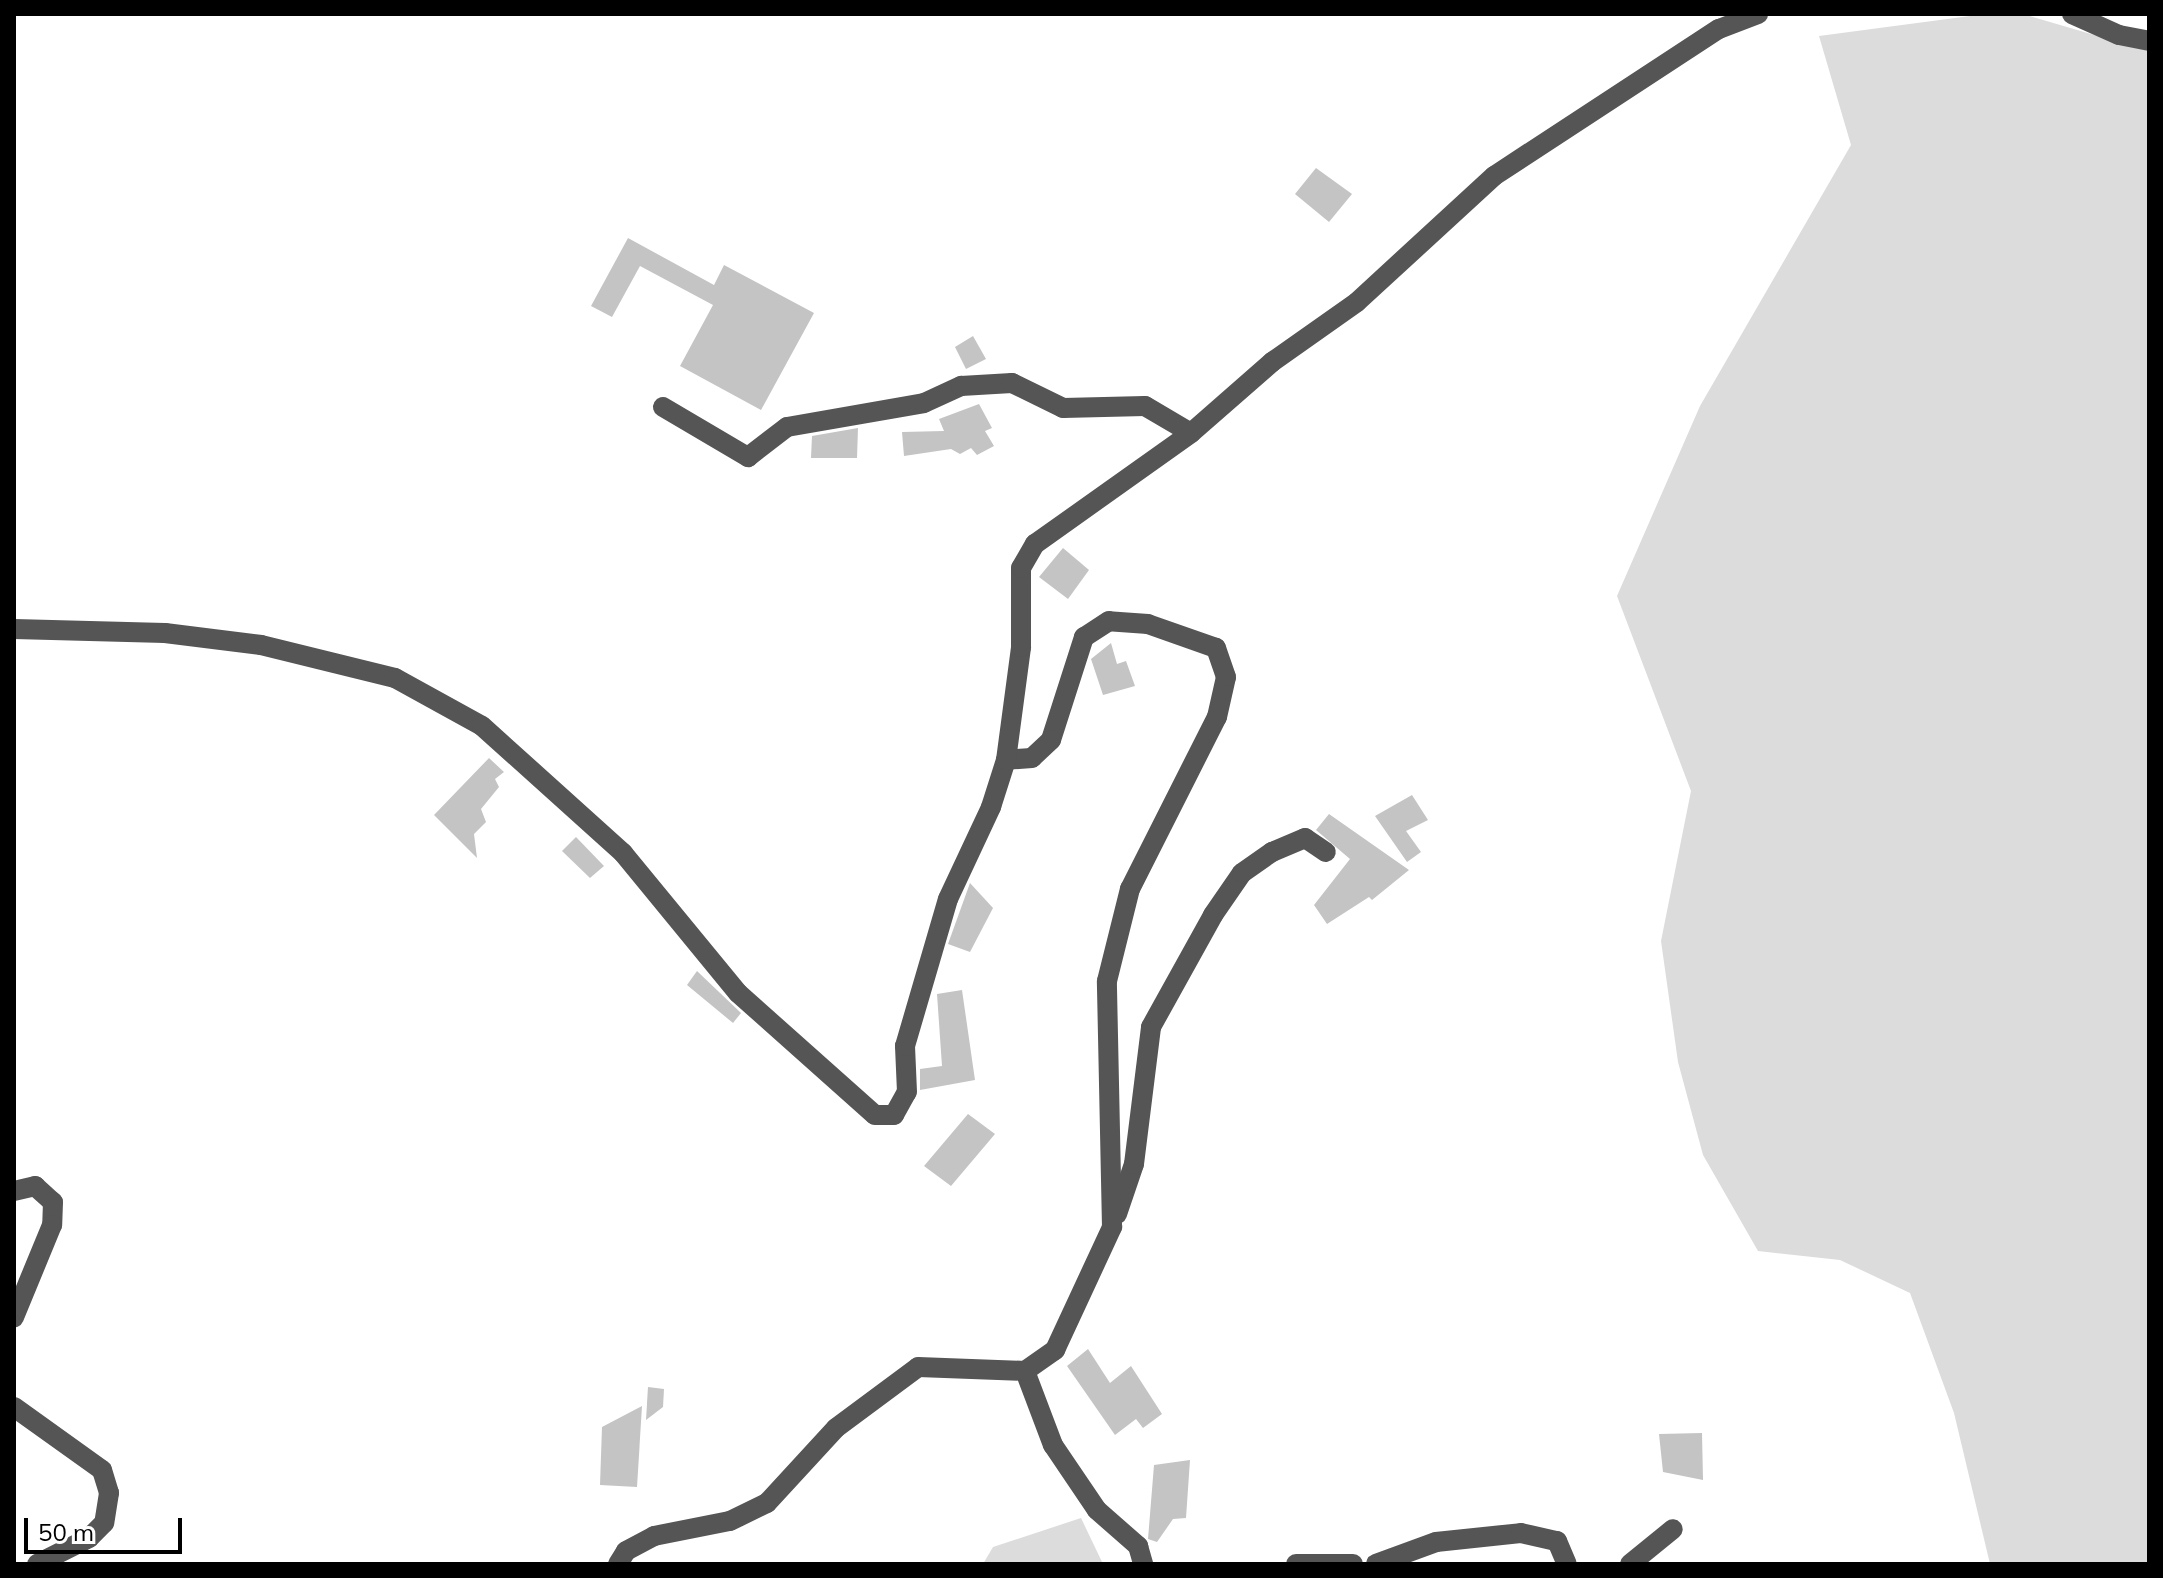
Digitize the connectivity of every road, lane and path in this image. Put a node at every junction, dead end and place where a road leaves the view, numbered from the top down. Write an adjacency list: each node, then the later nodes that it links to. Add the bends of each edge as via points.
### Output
1 (1758, 14): 5 (street, via 1719,29 1494,176 1357,302 1272,362)
2 (2072, 14): 3 (street)
3 (2149, 41)
4 (663, 407): 5 (street, via 748,457 787,427 924,403 974,385 1012,383 1063,408 1145,406)
5 (1191, 433): 7 (street, via 1057,526 1035,544 1021,568 1021,647)
6 (14, 629): 7 (street, via 165,633 261,645 395,678 482,726 623,853 738,993 875,1115 894,1115 907,1092 905,1046 948,899 991,807)
7 (1006, 760): 10 (street, via 1032,758 1051,740 1084,637 1109,621 1148,624 1216,648 1226,677 1217,717 1130,889 1107,981)
8 (1326, 852): 10 (street, via 1305,838 1272,852 1242,873 1213,915 1151,1027 1134,1164)
9 (14, 1191): 11 (street, via 35,1186 53,1202 52,1225)
10 (1112, 1227): 12 (street, via 1055,1350)
11 (14, 1317)
12 (1025, 1371): 16 (street, via 918,1367 836,1428 767,1503 730,1521 654,1536 626,1551); 17 (street, via 1053,1445 1097,1510 1138,1546)
13 (14, 1407): 15 (street, via 102,1470 109,1493 104,1523 89,1538)
14 (1673, 1529): 22 (street)
15 (37, 1564)
16 (618, 1564)
17 (1143, 1564)
18 (1296, 1564): 19 (street)
19 (1353, 1564)
20 (1376, 1564): 21 (street, via 1436,1542 1521,1533 1557,1541)
21 (1567, 1564)
22 (1630, 1564)

